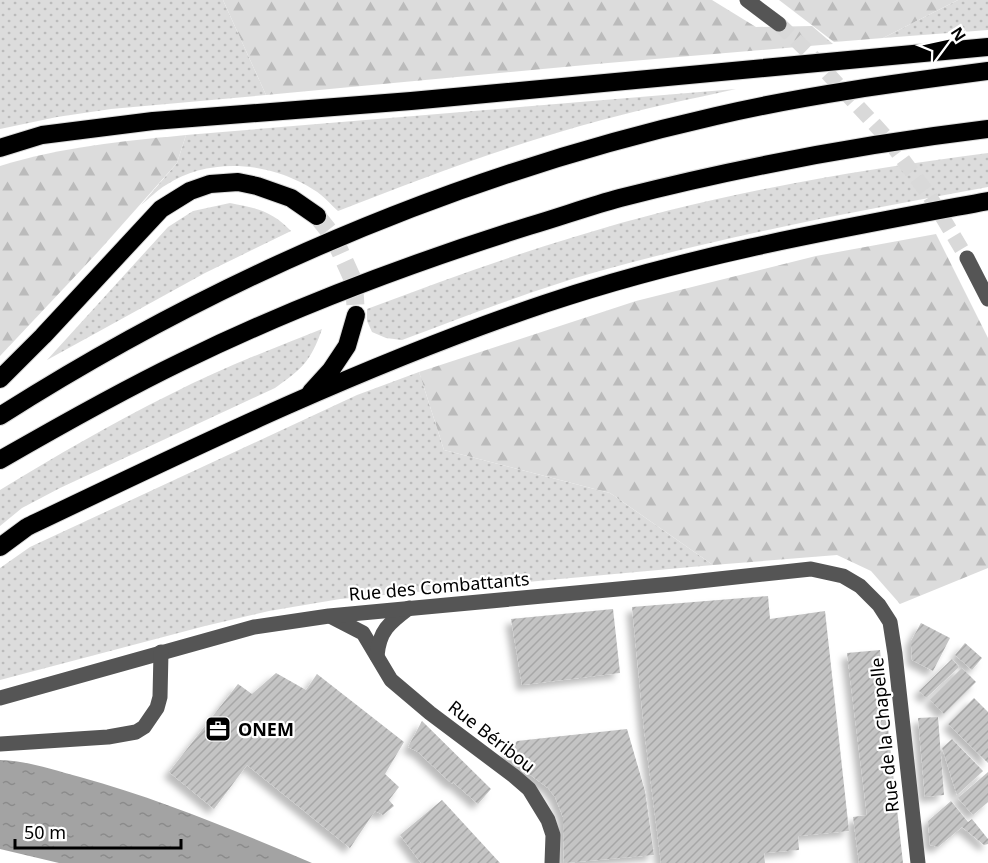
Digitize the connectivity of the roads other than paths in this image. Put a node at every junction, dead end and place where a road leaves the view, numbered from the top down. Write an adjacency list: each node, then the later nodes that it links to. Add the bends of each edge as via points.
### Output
1 (747, 0): 2 (street)
2 (779, 24)
3 (988, 47): 6 (highway, via 153,121 42,135)
4 (988, 71): 14 (highway, via 842,90 717,115 606,143 481,182 388,216 259,272)
5 (988, 129): 15 (highway, via 898,140 742,170 619,198 502,234 277,318 181,362)
6 (0, 148)
7 (988, 201): 13 (highway, via 759,244 637,275 417,349)
8 (317, 216): 12 (highway, via 291,198 238,182 210,184 190,192 161,209)
9 (967, 258): 10 (street)
10 (988, 299)
11 (356, 315): 13 (highway, via 347,346)
12 (0, 379)
13 (306, 397): 16 (highway, via 27,527)
14 (0, 416)
15 (0, 460)
16 (0, 547)
17 (879, 605): 18 (street, Rue des Combattants, via 843,576 811,569); 25 (street, Rue de la Chapelle, via 890,622 896,654)
18 (409, 608): 19 (street, Rue des Combattants); 21 (street, via 382,633)
19 (329, 616): 20 (street, Rue des Combattants, via 254,627); 21 (street, Rue Béribou, via 363,633)
20 (161, 652): 22 (street, Rue des Combattants); 23 (street, via 157,708 136,732)
21 (377, 656): 24 (street, Rue Béribou, via 391,680 529,789 553,836)
22 (0, 698)
23 (0, 744)
24 (552, 863)
25 (918, 863)

